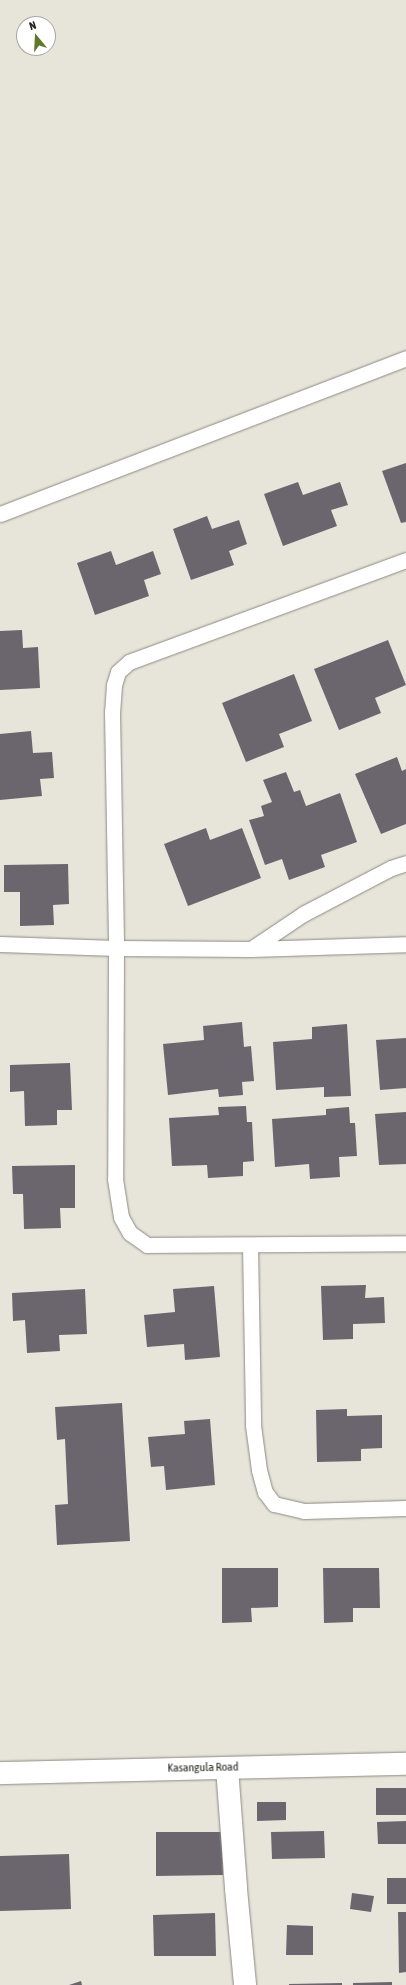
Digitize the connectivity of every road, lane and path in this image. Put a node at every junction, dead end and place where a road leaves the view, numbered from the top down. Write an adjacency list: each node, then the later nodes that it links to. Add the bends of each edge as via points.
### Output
1 (406, 358): 2 (lane)
2 (0, 514)
3 (406, 560): 7 (lane, via 129,662 118,672 114,685 112,712)
4 (406, 863): 8 (lane, via 391,868 303,914)
5 (0, 944): 7 (lane)
6 (406, 944): 8 (lane)
7 (116, 948): 8 (lane); 10 (lane, via 115,1179 121,1217 130,1233 147,1245)
8 (251, 948)
9 (406, 1243): 10 (lane)
10 (250, 1245): 11 (lane, via 253,1425 259,1470 265,1492 274,1504 304,1512)
11 (406, 1508)
12 (406, 1764): 13 (main road, Kasangula Road)
13 (227, 1768): 14 (main road, Kasangula Road); 15 (main road)
14 (0, 1773)
15 (245, 1985)

